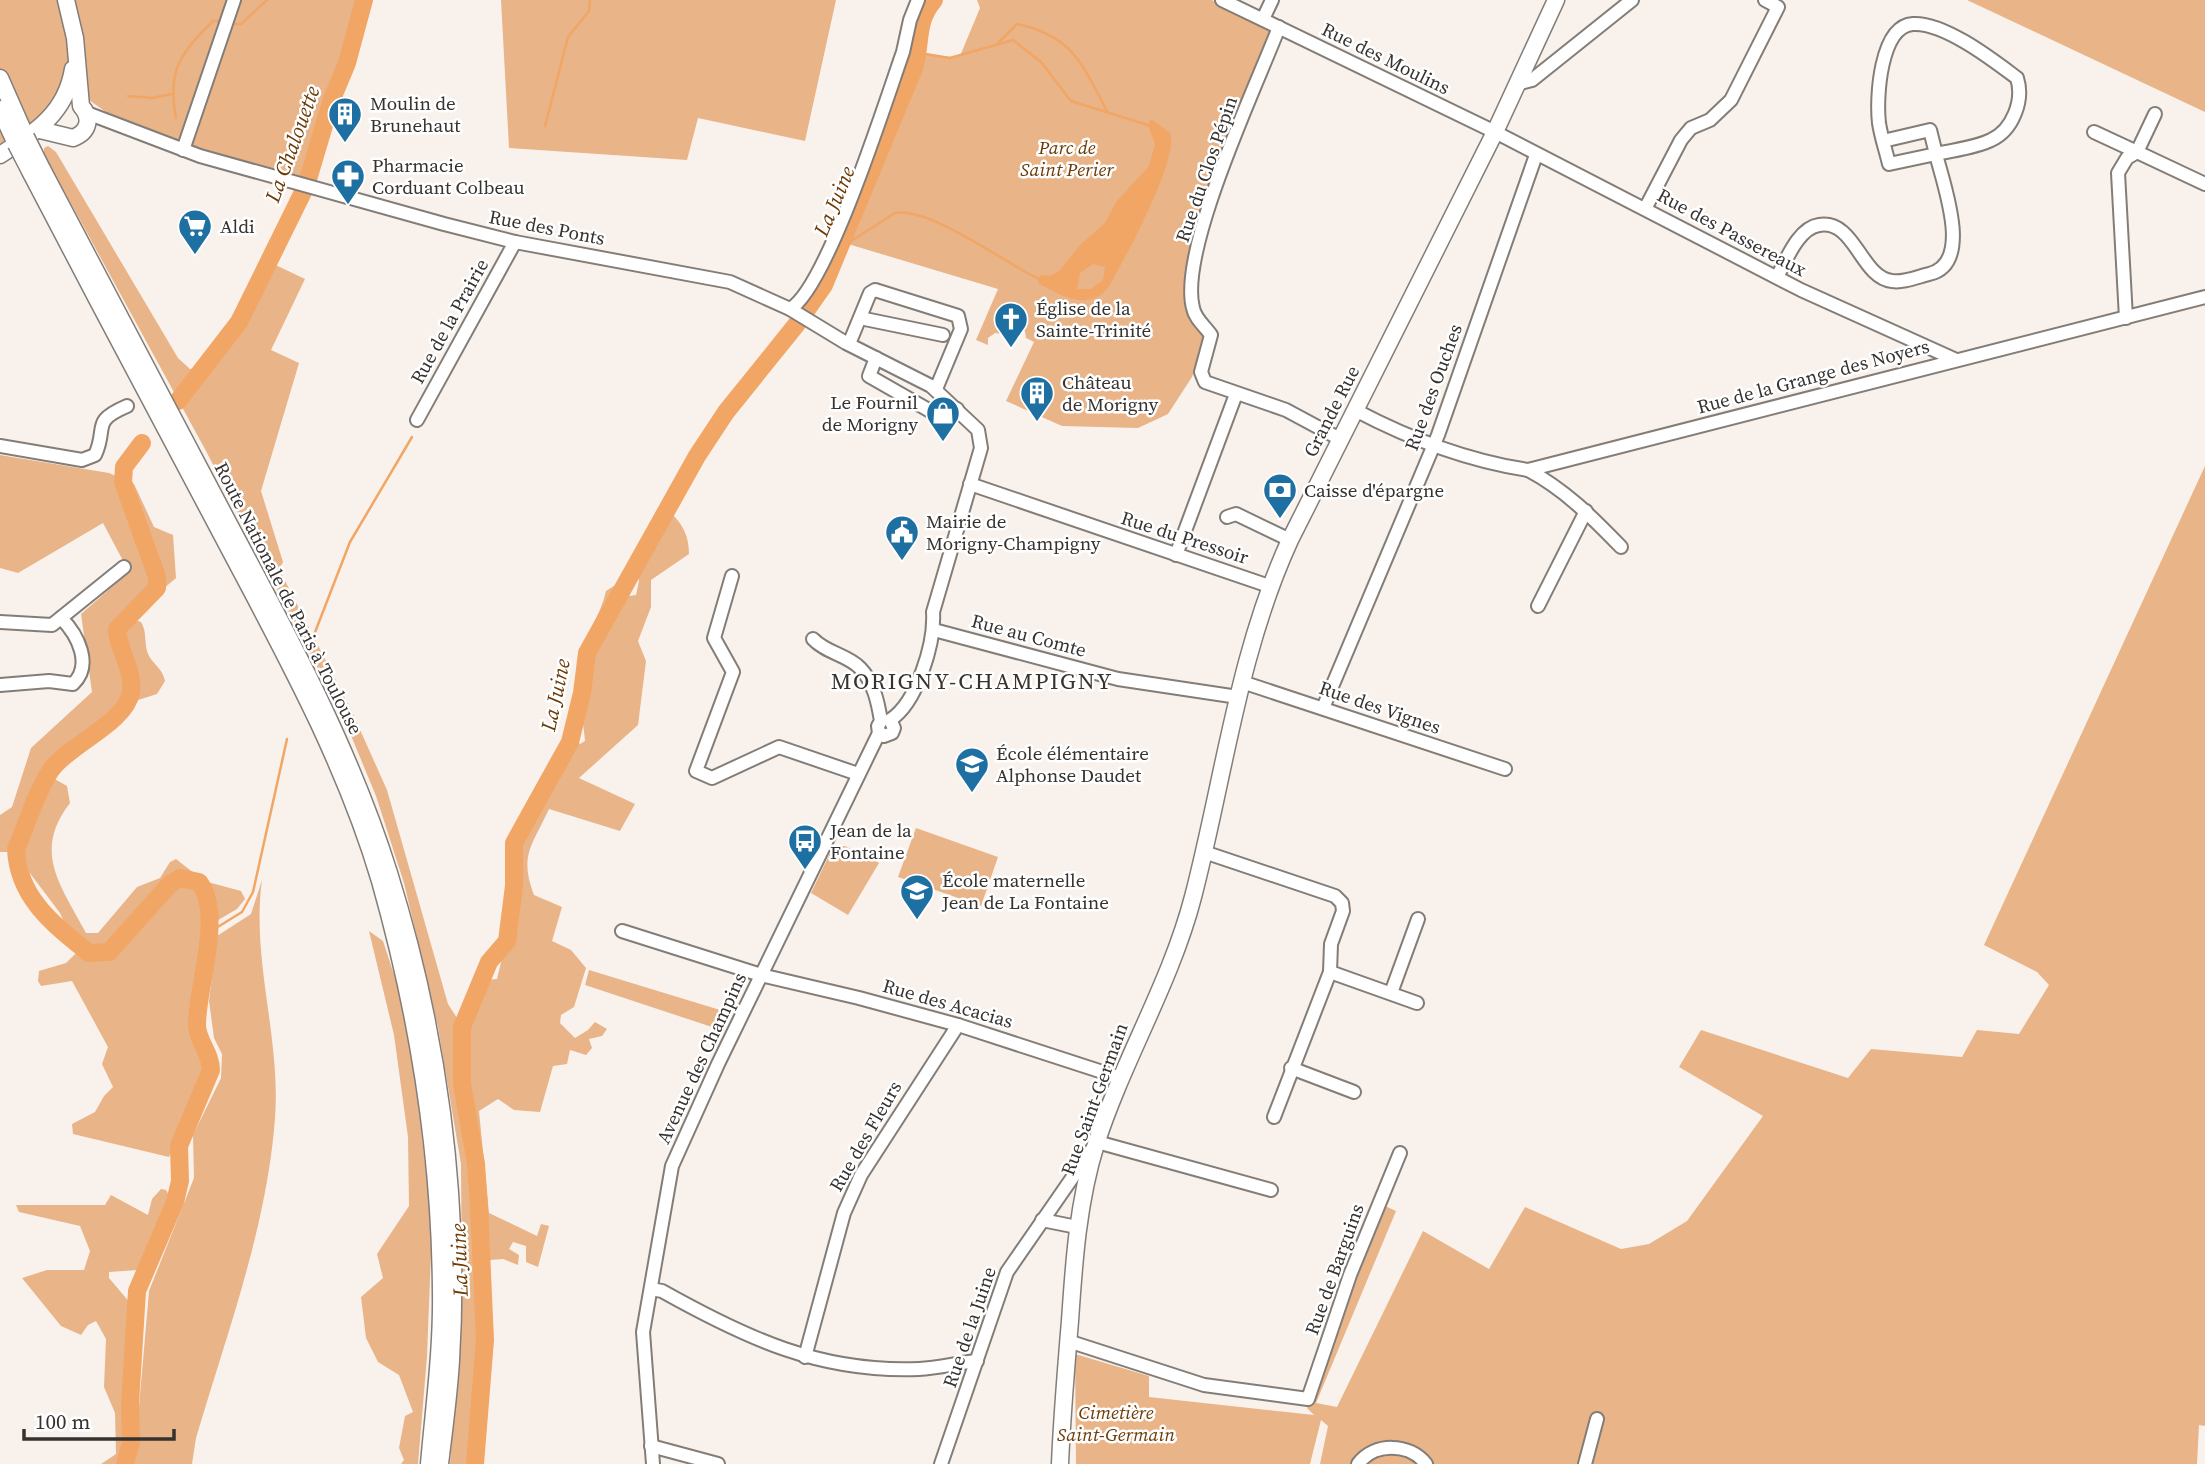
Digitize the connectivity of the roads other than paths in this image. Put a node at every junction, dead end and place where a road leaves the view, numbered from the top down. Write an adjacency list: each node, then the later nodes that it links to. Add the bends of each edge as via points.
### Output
1 (66, 0): 11 (main road)
2 (234, 0): 24 (street)
3 (1222, 0): 9 (street, Rue des Moulins)
4 (1272, 0): 9 (street)
5 (1556, 0): 13 (main road, Grande Rue)
6 (1632, 0): 13 (street, via 1532,80)
7 (1765, 0): 31 (street, via 1778,7 1731,100 1681,140)
8 (916, 1): 35 (street, via 903,52 831,246 814,282)
9 (1263, 19): 10 (street, Rue des Moulins)
10 (1279, 27): 21 (street, Rue des Moulins); 43 (street, Rue du Clos Pépin, via 1228,155 1197,250 1193,311 1211,335 1202,378)
11 (76, 53): 14 (main road); 15 (main road)
12 (0, 78): 17 (main road, Route Nationale de Paris à Toulouse)
13 (1516, 84): 21 (main road, Grande Rue)
14 (63, 103): 15 (main road); 18 (main road)
15 (84, 109): 19 (street, Rue des Ponts); 20 (main road, via 88,123)
16 (2155, 114): 25 (street)
17 (7, 117): 29 (main road, Route Nationale de Paris à Toulouse, bridge)
18 (54, 125): 20 (main road, via 73,138); 27 (main road)
19 (120, 128): 20 (street, Rue des Ponts); 24 (street, Rue des Ponts)
20 (84, 132)
21 (1495, 132): 28 (street, Rue des Passereaux); 46 (main road, Grande Rue)
22 (2094, 132): 25 (street)
23 (1883, 141): 26 (street, via 1889,164); 26 (street, via 1930,131); 26 (street, via 1878,100 1889,44 1903,27 1928,27 1972,45 2017,78 2020,88 2017,110 1992,140)
24 (183, 150): 32 (street, Rue des Ponts)
25 (2137, 152): 30 (street); 37 (street, via 2118,173)
26 (1936, 154): 33 (street, via 1954,247 1934,273 1890,281 1879,276 1843,233 1826,224 1805,231)
27 (0, 155)
28 (1536, 155): 31 (street, Rue des Passereaux); 50 (street, Rue des Ouches)
29 (36, 171): 97 (main road, Route Nationale de Paris à Toulouse, via 298,680 339,769 379,878 408,990 438,1188 442,1294); 98 (main road, Route Nationale de Paris à Toulouse, via 308,673 349,762 389,873 419,987 447,1151 453,1294)
30 (2205, 184)
31 (1645, 209): 33 (street, Rue des Passereaux)
32 (515, 242): 35 (street, Rue des Ponts, via 730,282); 47 (street, Rue de la Prairie)
33 (1777, 277): 41 (street, Rue des Passereaux)
34 (2205, 297): 37 (street, Rue de la Grange des Noyers)
35 (792, 310): 39 (street, Rue des Ponts)
36 (860, 318): 38 (street); 39 (street); 42 (street, via 870,293 880,289 958,316 961,329)
37 (2126, 318): 41 (street, Rue de la Grange des Noyers)
38 (943, 335)
39 (849, 344): 40 (street, Rue des Ponts)
40 (876, 358): 42 (street, Rue des Ponts); 45 (street, via 869,376 883,387 939,415)
41 (1954, 359): 52 (street, Rue de la Grange des Noyers)
42 (936, 389): 45 (street, Rue des Ponts)
43 (1236, 394): 49 (street, Rue du Clos Pépin, via 1286,410); 58 (street)
44 (127, 406): 51 (street, via 110,414 100,426 95,455 82,460)
45 (957, 409): 48 (street, Rue des Ponts)
46 (1356, 410): 49 (main road, Grande Rue); 50 (street, Rue de la Grange des Noyers)
47 (417, 420)
48 (978, 430): 53 (street, Avenue des Champins, via 981,448)
49 (1340, 439): 56 (main road, Grande Rue)
50 (1433, 444): 52 (street, Rue de la Grange des Noyers, via 1494,465); 69 (street, Rue des Ouches)
51 (0, 446)
52 (1528, 470): 54 (street)
53 (970, 484): 58 (street, Rue du Pressoir); 65 (street, Avenue des Champins, via 933,612)
54 (1586, 510): 57 (street); 62 (street)
55 (1227, 517): 56 (street, via 1236,514)
56 (1290, 540): 61 (main road, Grande Rue)
57 (1621, 547)
58 (1176, 555): 61 (street, Rue du Pressoir)
59 (124, 567): 63 (street)
60 (732, 576): 72 (street, via 714,638 733,672 696,771 712,778 779,747)
61 (1269, 586): 68 (main road, Grande Rue)
62 (1538, 606)
63 (61, 618): 64 (street, via 52,625); 67 (street, via 74,631 83,662 80,677 73,684)
64 (0, 622)
65 (934, 630): 68 (street, Rue au Comte, via 1118,679); 70 (street, Avenue des Champins, via 908,705)
66 (813, 639): 70 (street, via 822,649 860,667 877,697)
67 (0, 685)
68 (1240, 690): 69 (street, Rue des Vignes); 73 (main road, Grande Rue)
69 (1323, 708): 71 (street, Rue des Vignes)
70 (883, 725): 72 (street, Avenue des Champins)
71 (1505, 769)
72 (858, 774): 78 (street, Avenue des Champins)
73 (1215, 802): 74 (main road, Rue Saint-Germain)
74 (1204, 852): 77 (street, via 1335,895 1343,911 1331,944); 83 (main road, Rue Saint-Germain, via 1186,922)
75 (1418, 919): 79 (street)
76 (622, 931): 78 (street, Rue des Acacias)
77 (1330, 972): 79 (street); 82 (street)
78 (761, 975): 81 (street, Rue des Acacias); 91 (street, Avenue des Champins, via 672,1166)
79 (1391, 993): 80 (street)
80 (1417, 1003)
81 (958, 1025): 83 (street, Rue des Acacias); 93 (street, Rue des Fleurs, via 861,1175 844,1213)
82 (1291, 1068): 84 (street); 85 (street)
83 (1121, 1078): 86 (main road, Rue Saint-Germain)
84 (1354, 1092)
85 (1274, 1116)
86 (1097, 1142): 88 (street); 89 (street, Rue de la Juine); 90 (main road, Rue Saint-Germain)
87 (1401, 1153): 92 (street, Rue de Barguins, via 1350,1275 1308,1399 1204,1385)
88 (1271, 1190)
89 (1042, 1220): 90 (street); 94 (street, Rue de la Juine, via 1007,1272)
90 (1077, 1227): 92 (main road, Rue Saint-Germain)
91 (651, 1289): 93 (street, via 728,1328); 96 (street, Avenue des Champins, via 643,1332)
92 (1069, 1341): 102 (main road, Rue Saint-Germain)
93 (805, 1357): 94 (street, via 846,1366 919,1369)
94 (977, 1361): 101 (street, Rue de la Juine)
95 (1597, 1419): 105 (street)
96 (651, 1446): 99 (street, Avenue des Champins); 100 (street)
97 (429, 1464)
98 (440, 1464)
99 (653, 1464)
100 (718, 1464)
101 (941, 1464)
102 (1060, 1464)
103 (1358, 1464): 104 (street, via 1364,1455 1397,1447 1410,1450)
104 (1426, 1464)
105 (1585, 1464)

